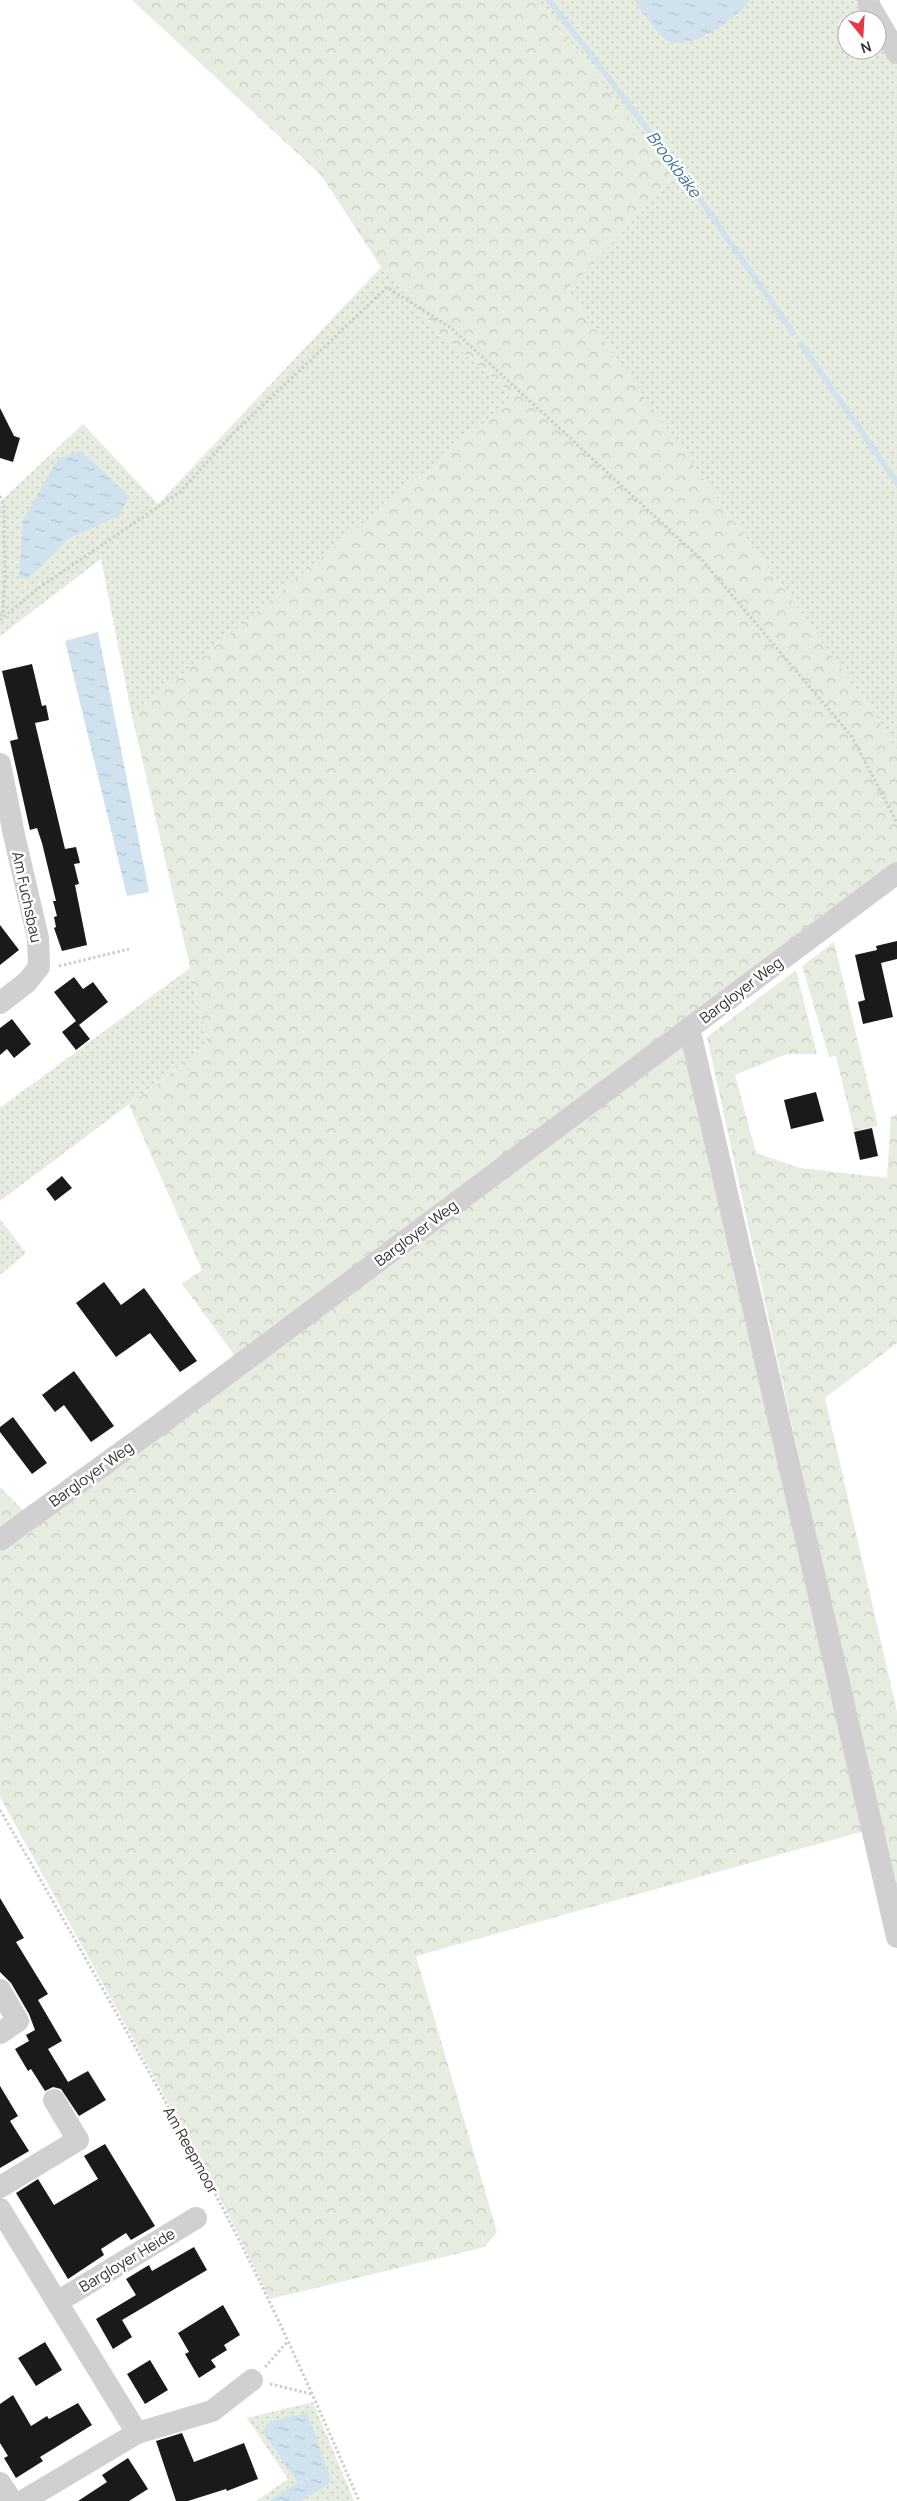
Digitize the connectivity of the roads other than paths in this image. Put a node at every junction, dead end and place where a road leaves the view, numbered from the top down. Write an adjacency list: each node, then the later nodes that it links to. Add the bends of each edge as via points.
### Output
1 (868, 0): 2 (street)
2 (897, 53)
3 (0, 764): 4 (street, Am Fuchsbau)
4 (7, 836): 6 (street, Am Fuchsbau, via 38,938 39,967 27,982)
5 (897, 873): 7 (street, Bargloyer Weg)
6 (0, 1003)
7 (686, 1031): 8 (street, Bargloyer Weg); 9 (street, via 692,1040)
8 (0, 1540)
9 (897, 1937)
10 (0, 1990): 11 (street)
11 (9, 2027)
12 (54, 2100): 13 (street, via 78,2140)
13 (0, 2188)
14 (0, 2209): 16 (street)
15 (196, 2218): 16 (street, Bargloyer Heide)
16 (57, 2302): 18 (street)
17 (252, 2380): 18 (street, via 212,2411)
18 (137, 2433): 21 (street)
19 (0, 2483): 20 (street)
20 (12, 2501)
21 (23, 2501)

